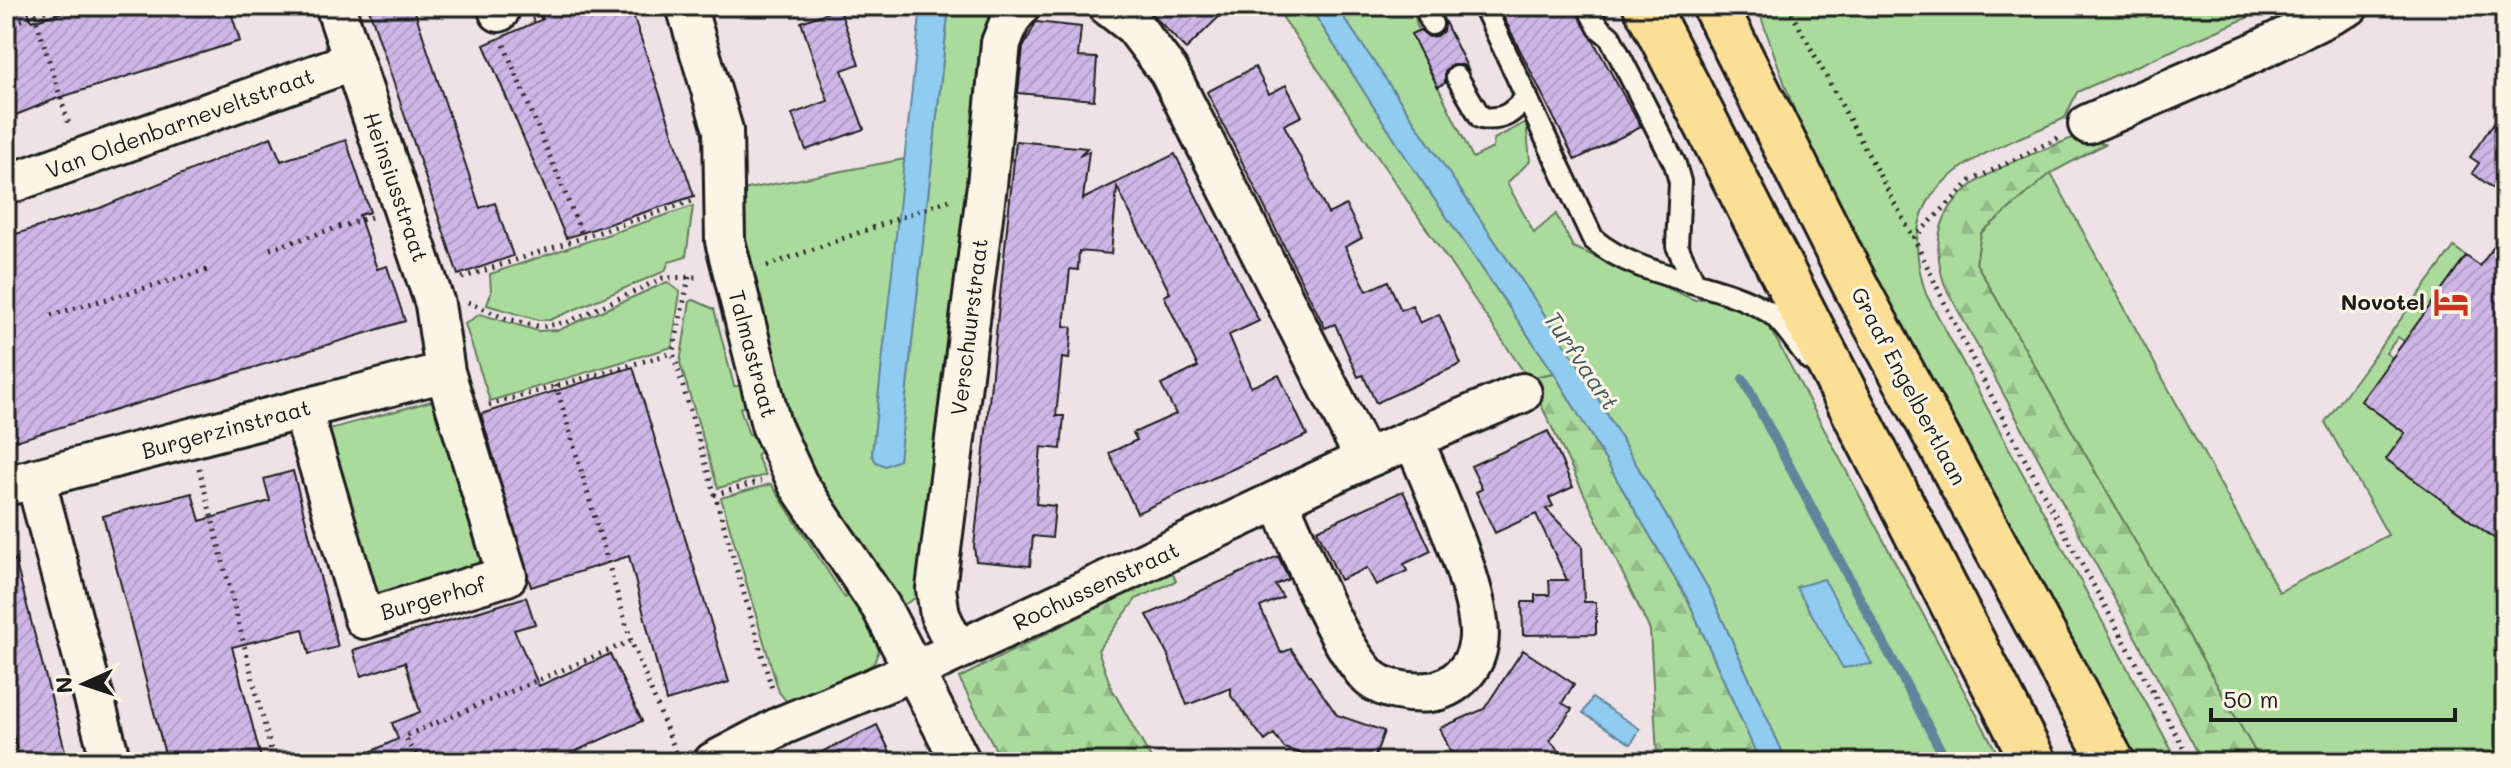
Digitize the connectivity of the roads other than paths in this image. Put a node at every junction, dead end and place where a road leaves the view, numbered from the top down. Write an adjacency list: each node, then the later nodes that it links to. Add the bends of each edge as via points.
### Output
1 (335, 6): 10 (street, Heinsiusstraat)
2 (686, 6): 25 (street, Talmastraat, via 723,130 722,218 732,278 771,425 792,472 881,607)
3 (1021, 6): 24 (street, Verschuurstraat, via 1001,43 936,589 940,615)
4 (1108, 6): 21 (street, via 1134,26 1169,72)
5 (1484, 6): 12 (lane)
6 (1587, 6): 15 (lane, via 1610,37 1675,164 1680,182 1677,246)
7 (1646, 6): 19 (main road)
8 (1715, 6): 30 (main road, Graaf Engelbertlaan, via 1858,291)
9 (2349, 6): 13 (street, via 2257,61)
10 (353, 61): 14 (street, Van Oldenbarneveltstraat); 16 (street, Heinsiusstraat, via 432,296)
11 (1457, 77): 12 (lane, via 1481,118 1510,115)
12 (1527, 97): 15 (lane, via 1593,239 1638,268)
13 (2088, 124)
14 (6, 185)
15 (1694, 282): 19 (lane, via 1772,314)
16 (445, 372): 18 (street, Burgerzinstraat); 18 (street, Burgerhof, via 507,576 364,619)
17 (1522, 393): 20 (street, Rochussenstraat)
18 (302, 409): 22 (street, Burgerzinstraat)
19 (1853, 413): 29 (main road)
20 (1413, 438): 21 (street, Rochussenstraat); 23 (street, via 1462,558 1479,644 1468,671 1443,691 1410,694 1369,678 1346,643)
21 (1365, 459): 23 (street, Rochussenstraat)
22 (20, 482): 27 (street)
23 (1279, 502): 24 (street, Rochussenstraat)
24 (956, 649): 25 (street, Rochussenstraat)
25 (914, 671): 26 (street); 28 (street, Rochussenstraat, via 783,725)
26 (956, 757)
27 (111, 762)
28 (713, 762)
29 (2034, 762)
30 (2112, 762)

